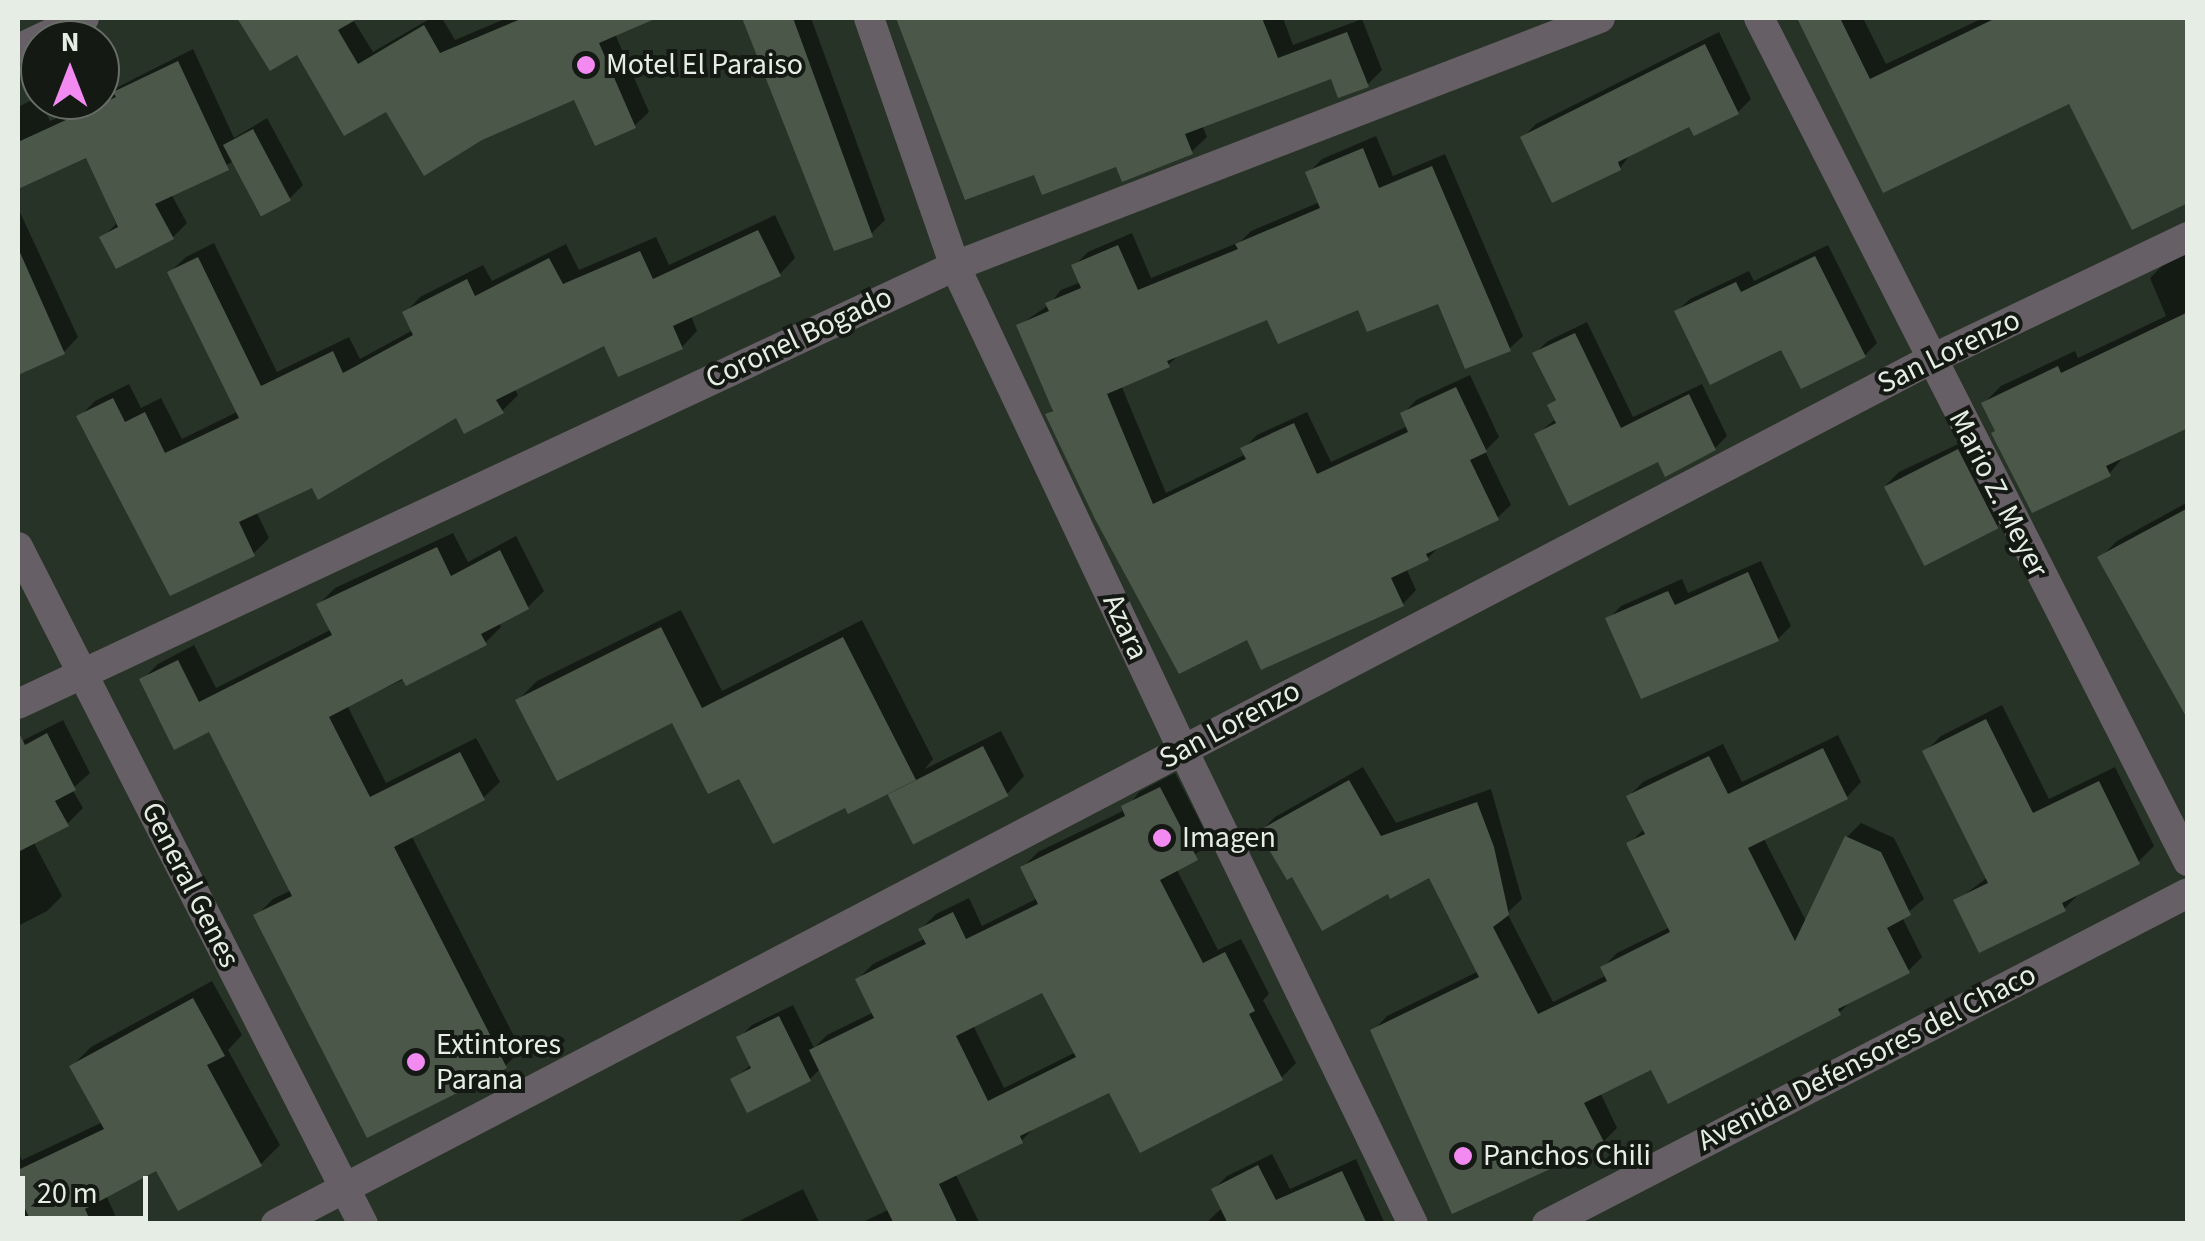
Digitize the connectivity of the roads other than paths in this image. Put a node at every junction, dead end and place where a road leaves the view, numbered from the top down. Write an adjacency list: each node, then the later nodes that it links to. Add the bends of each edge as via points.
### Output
1 (84, 18): 5 (street)
2 (870, 18): 7 (street, Azara)
3 (1600, 18): 7 (street, Coronel Bogado)
4 (1758, 18): 8 (street, Mario Z. Meyer)
5 (18, 50)
6 (2188, 236): 8 (street, San Lorenzo)
7 (955, 266): 10 (street, Coronel Bogado); 12 (street, Azara)
8 (1930, 360): 12 (street, San Lorenzo); 13 (street, Mario Z. Meyer)
9 (18, 547): 10 (street, General Genes)
10 (81, 673): 11 (street, Coronel Bogado); 15 (street, General Genes)
11 (18, 704)
12 (1183, 750): 15 (street, San Lorenzo); 18 (street, Azara)
13 (2188, 861)
14 (2188, 893): 19 (street, Avenida Defensores del Chaco)
15 (345, 1188): 16 (street, San Lorenzo); 17 (street, General Genes)
16 (276, 1224)
17 (363, 1224)
18 (1414, 1224)
19 (1546, 1224)

